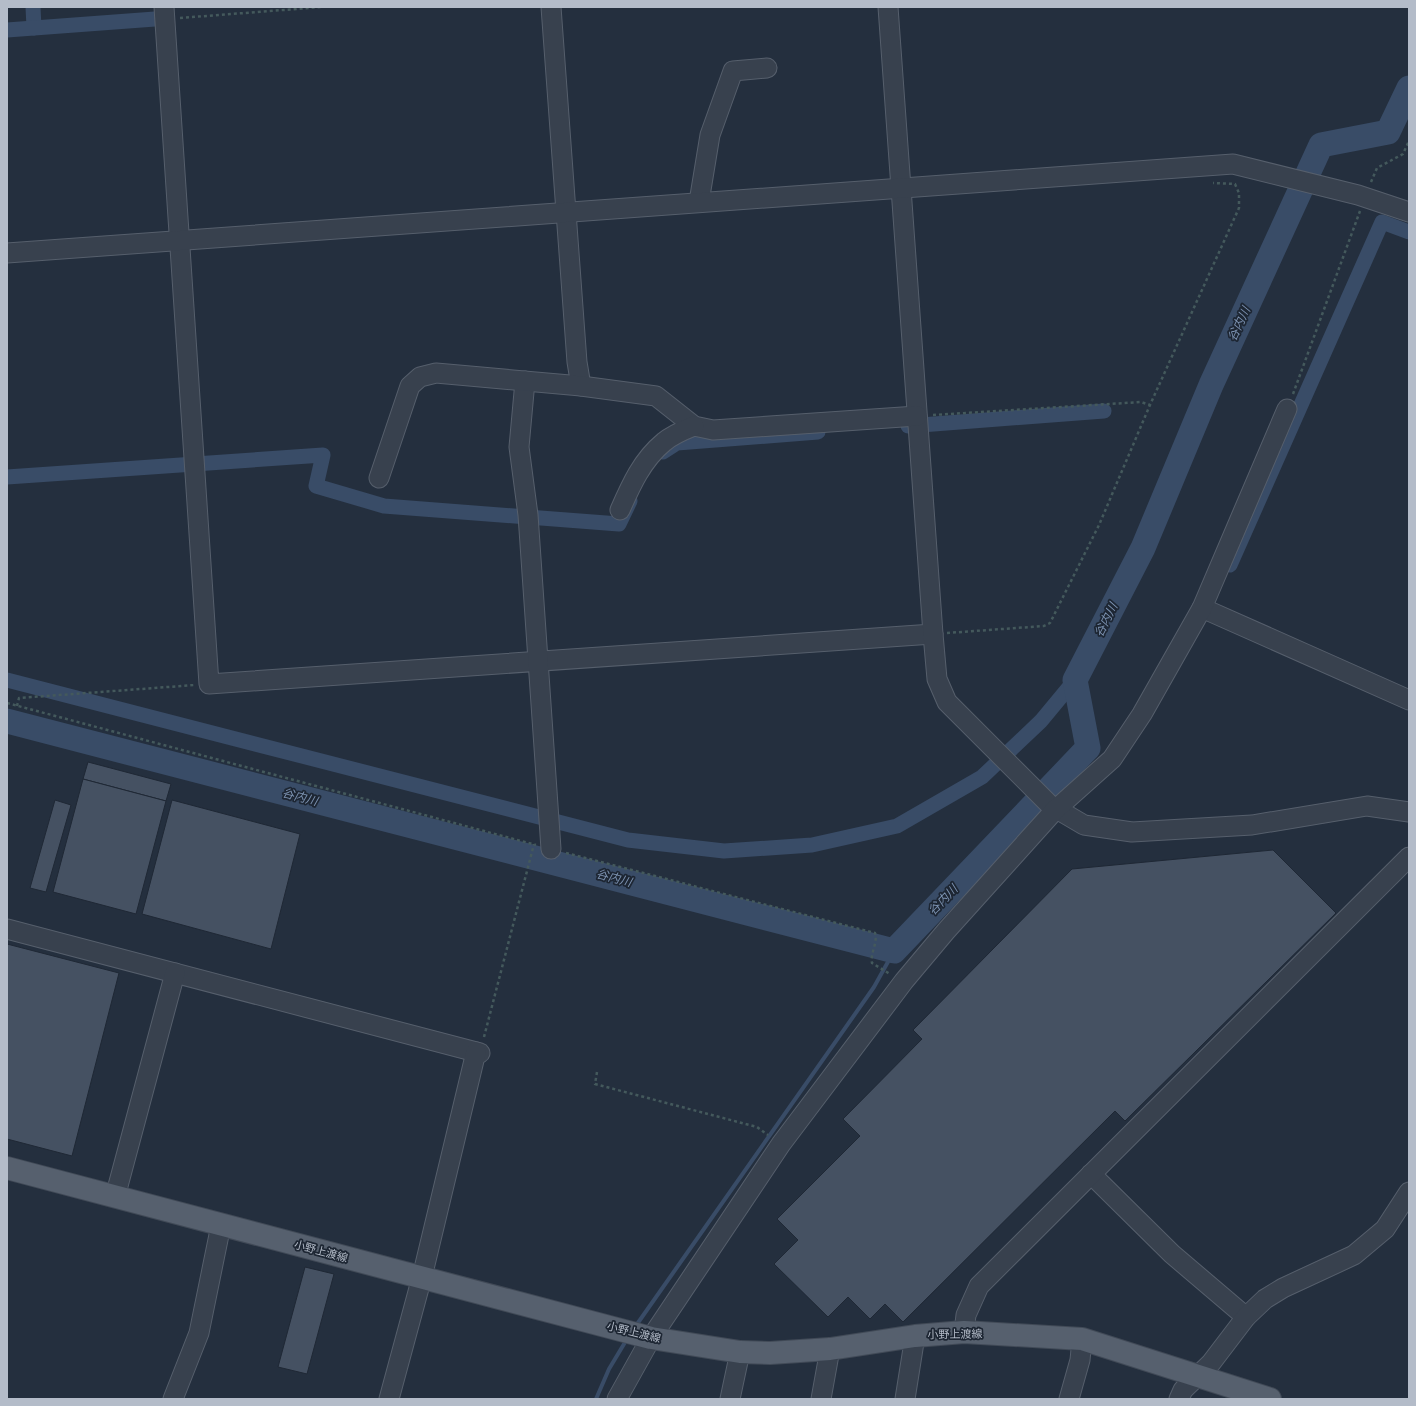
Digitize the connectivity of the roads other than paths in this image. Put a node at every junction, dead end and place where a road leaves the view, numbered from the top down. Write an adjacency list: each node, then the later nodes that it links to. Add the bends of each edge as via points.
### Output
1 (551, 7): 7 (street)
2 (888, 7): 5 (street)
3 (165, 13): 9 (street)
4 (767, 68): 6 (street, via 734,71 710,135)
5 (901, 188): 6 (street); 8 (street, via 1233,164); 14 (street)
6 (699, 202): 7 (street)
7 (565, 212): 9 (street); 12 (street)
8 (1409, 212)
9 (181, 240): 10 (street); 20 (street, via 209,684)
10 (7, 253)
11 (525, 381): 12 (street); 16 (street, via 436,373 420,377 410,386); 20 (street, via 519,447 528,515)
12 (581, 386): 15 (street, via 656,396)
13 (1288, 410): 18 (street)
14 (917, 416): 15 (street, via 713,430); 19 (street)
15 (694, 426): 17 (street, via 664,441 651,454 634,479)
16 (379, 478)
17 (620, 510)
18 (1202, 608): 21 (street); 22 (street, via 1142,714 1112,759)
19 (933, 634): 20 (street); 22 (street, via 937,679 947,702)
20 (539, 663): 24 (street)
21 (1409, 700)
22 (1053, 808): 23 (street, via 1084,825 1132,832 1252,825 1368,806); 37 (street, via 904,981 781,1144)
23 (1409, 812)
24 (542, 848)
25 (1409, 857): 29 (street)
26 (7, 929): 27 (street)
27 (175, 973): 31 (street); 33 (street, via 478,1052)
28 (7, 1168): 31 (main road, 小野上渡線)
29 (1091, 1174): 34 (street, via 1172,1254); 35 (street, via 978,1286 966,1315)
30 (1409, 1192): 34 (street, via 1385,1229 1354,1255 1283,1288 1265,1299)
31 (115, 1197): 32 (main road, 小野上渡線)
32 (222, 1225): 33 (main road, 小野上渡線); 42 (street, via 199,1333)
33 (422, 1277): 37 (main road, 小野上渡線, via 572,1310); 43 (street)
34 (1246, 1317): 41 (street, via 1211,1363)
35 (964, 1332): 36 (main road, 小野上渡線); 38 (main road, 小野上渡線)
36 (915, 1336): 39 (main road, 小野上渡線); 47 (street)
37 (651, 1338): 40 (main road, 小野上渡線); 44 (street)
38 (1082, 1339): 41 (main road, 小野上渡線); 48 (street, via 1080,1360)
39 (830, 1349): 40 (main road, 小野上渡線); 46 (street)
40 (740, 1352): 45 (street)
41 (1198, 1375): 49 (street, via 1183,1390); 50 (main road, 小野上渡線)
42 (173, 1399)
43 (390, 1399)
44 (617, 1399)
45 (730, 1399)
46 (820, 1399)
47 (905, 1399)
48 (1070, 1399)
49 (1179, 1399)
50 (1270, 1399)

